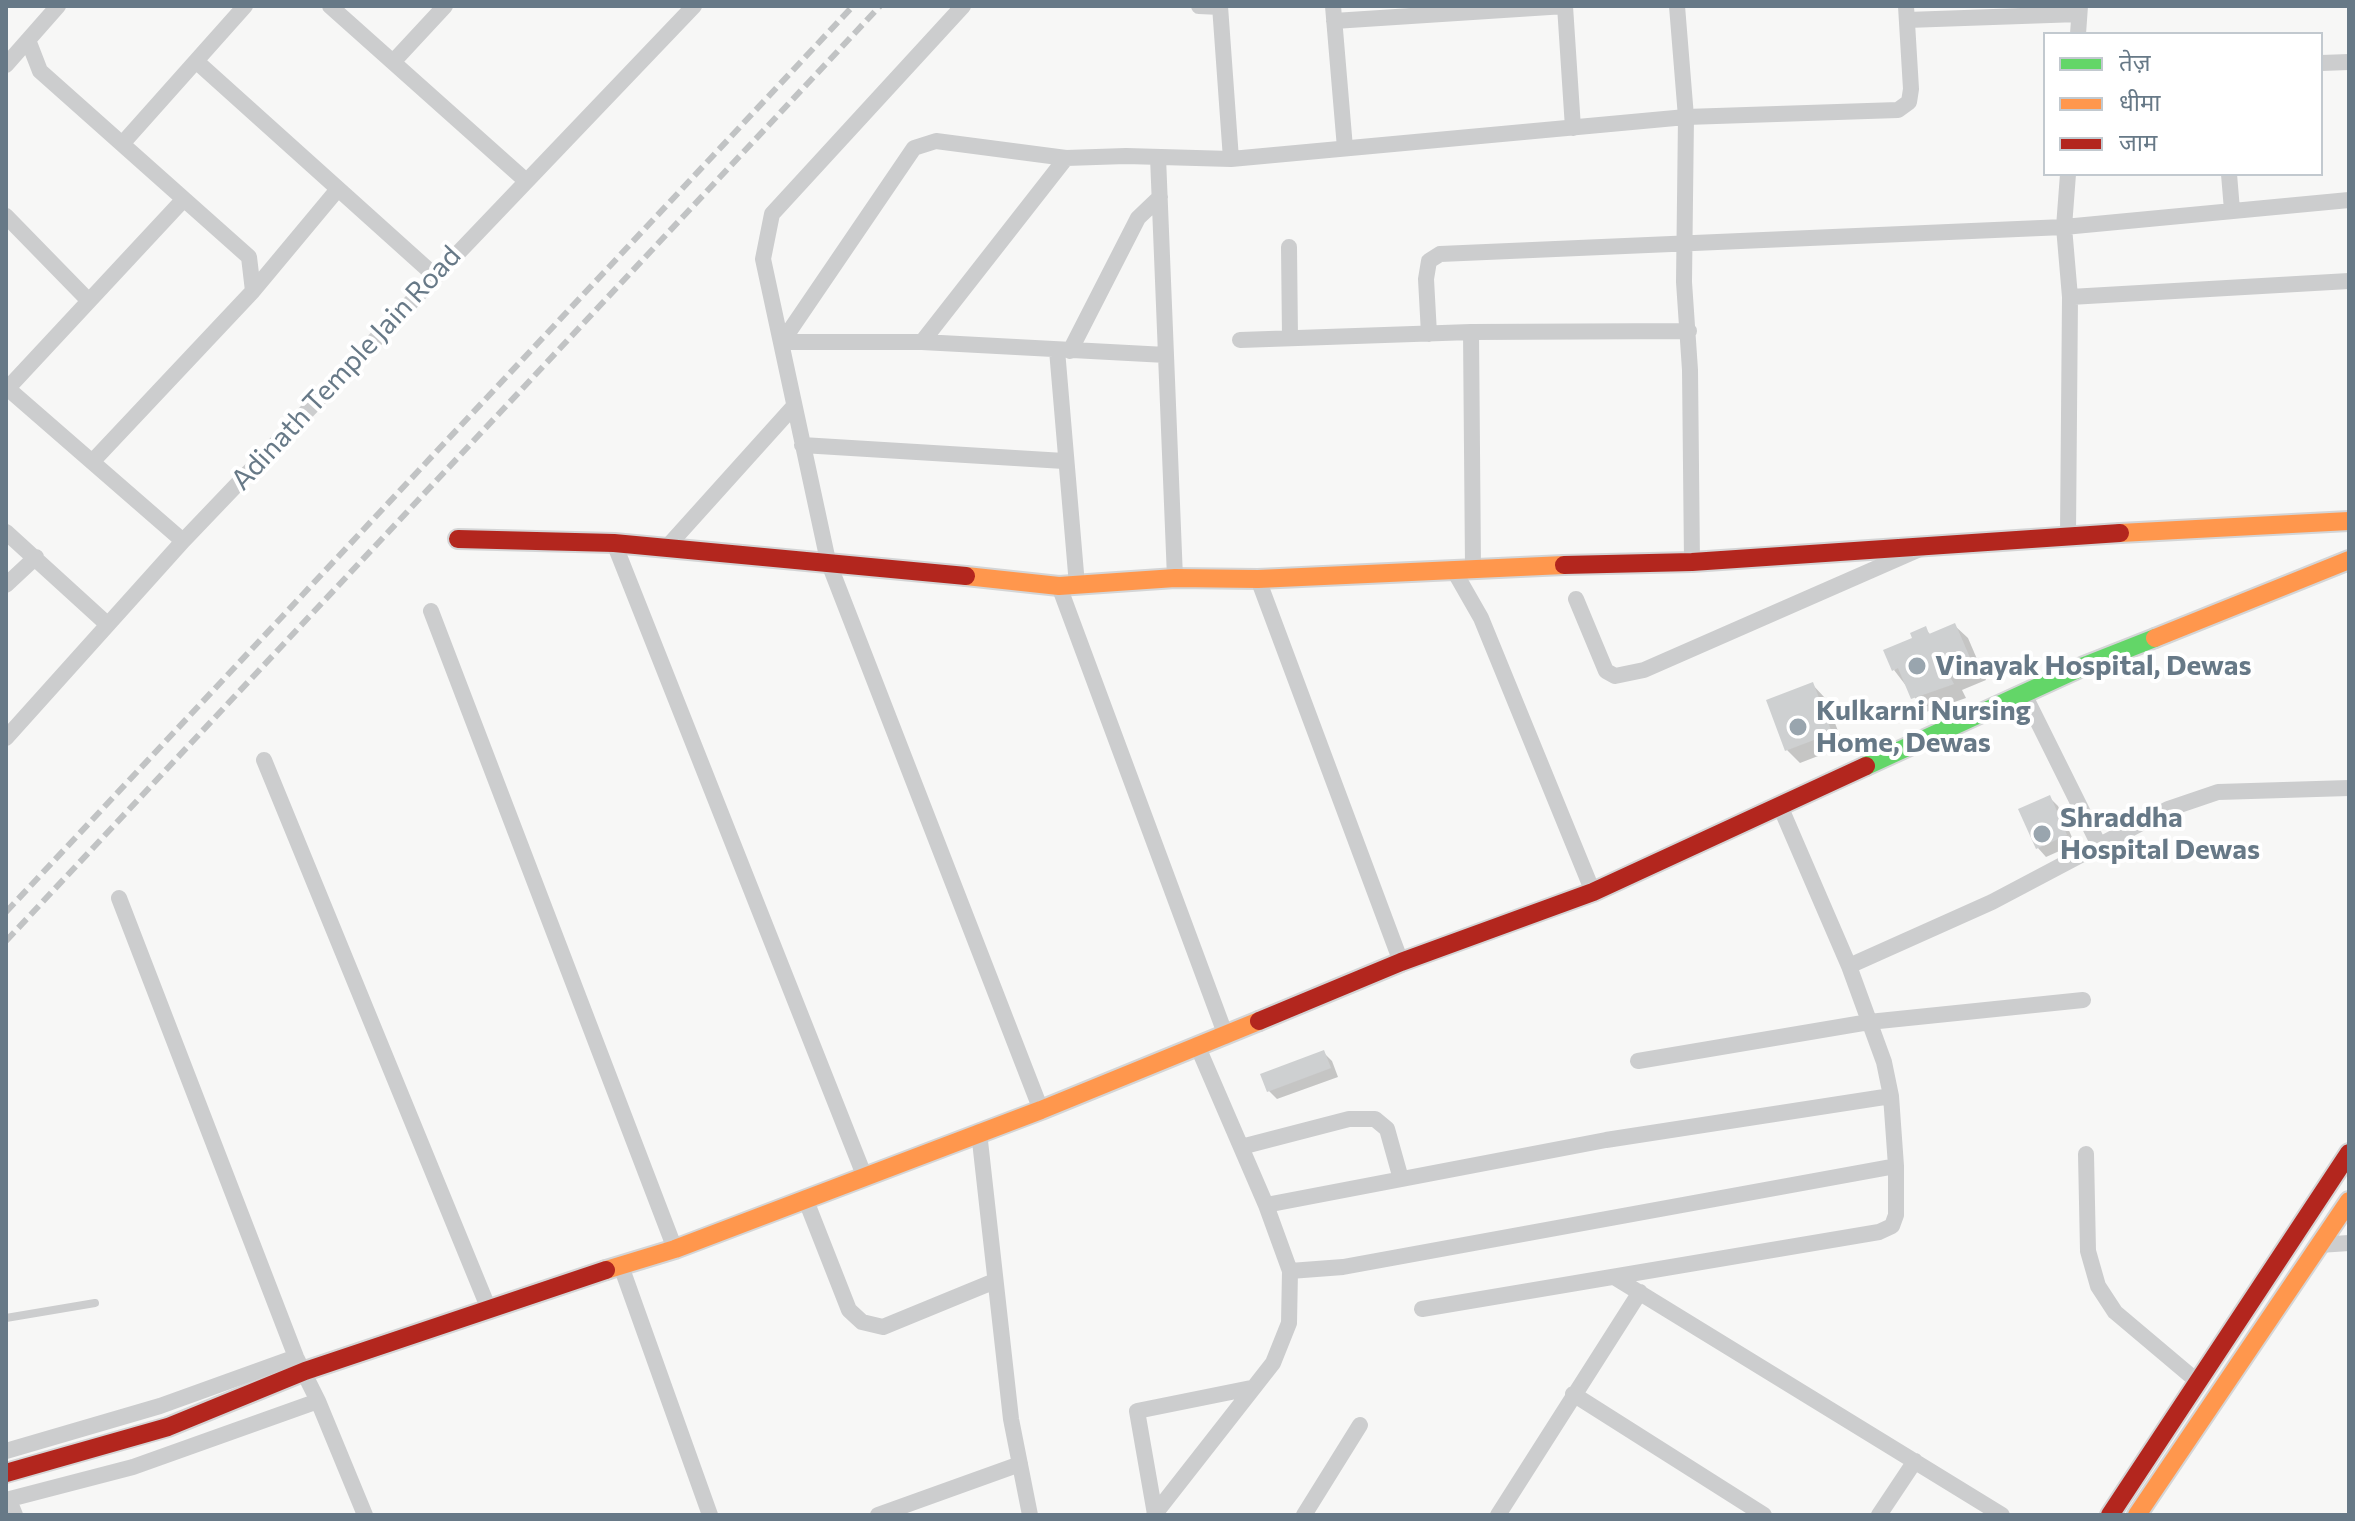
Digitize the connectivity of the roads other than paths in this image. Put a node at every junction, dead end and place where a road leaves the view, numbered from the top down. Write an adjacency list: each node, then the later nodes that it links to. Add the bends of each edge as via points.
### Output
1 (58, 6): 16 (street)
2 (245, 6): 17 (street)
3 (330, 6): 18 (street)
4 (445, 6): 18 (street)
5 (694, 6): 31 (street, Adinath Temple Jain Road)
6 (963, 6): 51 (street, via 772,214 763,259)
7 (1199, 6): 8 (street)
8 (1220, 6): 28 (street)
9 (1565, 6): 11 (street); 23 (street)
10 (1677, 6): 22 (street)
11 (1442, 10): 13 (street)
12 (2080, 10): 14 (street); 15 (street)
13 (1333, 13): 25 (street)
14 (1906, 13): 22 (street, via 1911,89 1909,102 1898,110)
15 (2078, 32)
16 (28, 40): 21 (street); 24 (street, via 40,71)
17 (196, 61): 24 (street); 32 (street)
18 (393, 62): 31 (street)
19 (2349, 62): 20 (street)
20 (2323, 63)
21 (6, 65)
22 (1686, 117): 23 (street); 39 (street)
23 (1573, 128): 25 (street)
24 (122, 144): 34 (street)
25 (1345, 148): 28 (street)
26 (1158, 157): 27 (street); 28 (street); 33 (street)
27 (1066, 158): 51 (street, via 936,141 914,148); 52 (street)
28 (1231, 159)
29 (2068, 176): 38 (street)
30 (2229, 176): 36 (street)
31 (525, 180): 41 (street, Adinath Temple Jain Road)
32 (338, 189): 41 (street); 43 (street)
33 (1160, 197): 53 (street, via 1138,218); 54 (street)
34 (184, 199): 43 (street, via 249,257); 45 (street)
35 (2349, 200): 36 (street)
36 (2232, 210): 38 (street)
37 (6, 216): 45 (street)
38 (2064, 227): 39 (street); 44 (street)
39 (1684, 245): 46 (street); 48 (street, via 1440,254 1429,261 1426,279)
40 (1289, 247): 49 (street)
41 (434, 275): 64 (street, Adinath Temple Jain Road)
42 (2349, 281): 44 (street)
43 (253, 291): 59 (street)
44 (2070, 297): 62 (street)
45 (88, 300): 55 (street)
46 (1689, 331): 47 (street); 71 (street)
47 (1471, 332): 48 (street); 72 (street)
48 (1429, 334): 49 (street)
49 (1290, 338): 50 (street)
50 (1240, 340)
51 (782, 342): 52 (street); 56 (street)
52 (922, 342): 53 (street)
53 (1064, 351): 54 (street); 58 (street)
54 (1166, 355): 74 (street)
55 (7, 388): 59 (street)
56 (794, 406): 57 (street); 67 (street)
57 (802, 445): 58 (street); 70 (street)
58 (1064, 461): 77 (street)
59 (92, 462): 64 (street)
60 (2349, 521): 62 (street)
61 (6, 532): 68 (street)
62 (2068, 534): 66 (street)
63 (458, 539): 65 (street)
64 (183, 541): 80 (street, Adinath Temple Jain Road)
65 (614, 543): 67 (street); 103 (street)
66 (1929, 545): 71 (street); 78 (street, via 1644,670 1615,676 1606,671)
67 (667, 547): 70 (street)
68 (36, 557): 76 (street); 80 (street)
69 (2349, 560): 81 (street)
70 (828, 561): 77 (street); 97 (street)
71 (1692, 562): 72 (street)
72 (1473, 567): 73 (street)
73 (1453, 569): 75 (street); 87 (street, via 1481,618)
74 (1175, 578): 75 (street); 77 (street)
75 (1258, 579): 89 (street)
76 (6, 585)
77 (1068, 586): 93 (street)
78 (1576, 599)
79 (431, 611): 110 (street)
80 (107, 624): 82 (street, Adinath Temple Jain Road)
81 (2024, 694): 85 (street); 86 (street)
82 (6, 738)
83 (264, 760): 117 (street)
84 (2349, 788): 86 (street, via 2218,792 2168,809)
85 (1780, 806): 87 (street); 90 (street)
86 (2099, 845): 90 (street, via 1992,902)
87 (1593, 892): 89 (street)
88 (119, 898): 120 (street)
89 (1401, 962): 93 (street)
90 (1849, 966): 92 (street)
91 (2083, 1000): 92 (street)
92 (1869, 1022): 95 (street); 96 (street)
93 (1226, 1036): 94 (street)
94 (1197, 1045): 97 (street); 99 (street)
95 (1638, 1061)
96 (1891, 1096): 102 (street); 104 (street, via 1606,1140)
97 (1041, 1110): 98 (street)
98 (979, 1132): 103 (street); 114 (street)
99 (1241, 1147): 104 (street, via 1349,1119 1375,1119 1387,1129); 107 (street)
100 (2349, 1153): 121 (street)
101 (2086, 1154): 121 (street, via 2088,1251 2098,1286 2115,1312)
102 (1896, 1166): 112 (street, via 1343,1267); 113 (street, via 1896,1215 1892,1226 1879,1232)
103 (864, 1175): 105 (street)
104 (1401, 1179): 107 (street)
105 (805, 1198): 110 (street); 114 (street, via 849,1310 862,1322 883,1327)
106 (2349, 1201): 109 (street)
107 (1266, 1205): 112 (street)
108 (2349, 1243): 109 (street)
109 (2319, 1245): 142 (street)
110 (675, 1249): 111 (street)
111 (621, 1266): 117 (street); 133 (street)
112 (1290, 1271): 122 (street, via 1289,1323 1273,1363)
113 (1614, 1277): 115 (street); 118 (street)
114 (995, 1281): 128 (street)
115 (1640, 1292): 123 (street); 127 (street)
116 (95, 1303): 119 (lane)
117 (488, 1307): 120 (street)
118 (1422, 1309)
119 (6, 1318)
120 (301, 1364): 124 (street); 126 (street); 129 (street, via 274,1386 168,1427)
121 (2198, 1382): 141 (street)
122 (1251, 1388): 131 (street); 131 (street, via 1137,1411)
123 (1573, 1394): 137 (street); 138 (street)
124 (318, 1401): 130 (street); 132 (street)
125 (1360, 1425): 136 (street)
126 (6, 1451)
127 (1915, 1461): 139 (street); 140 (street)
128 (1020, 1464): 134 (street); 135 (street)
129 (6, 1473)
130 (10, 1505)
131 (1154, 1514)
132 (365, 1515)
133 (710, 1515)
134 (878, 1515)
135 (1030, 1515)
136 (1304, 1515)
137 (1498, 1515)
138 (1764, 1515)
139 (1879, 1515)
140 (2002, 1515)
141 (2110, 1515)
142 (2137, 1515)

